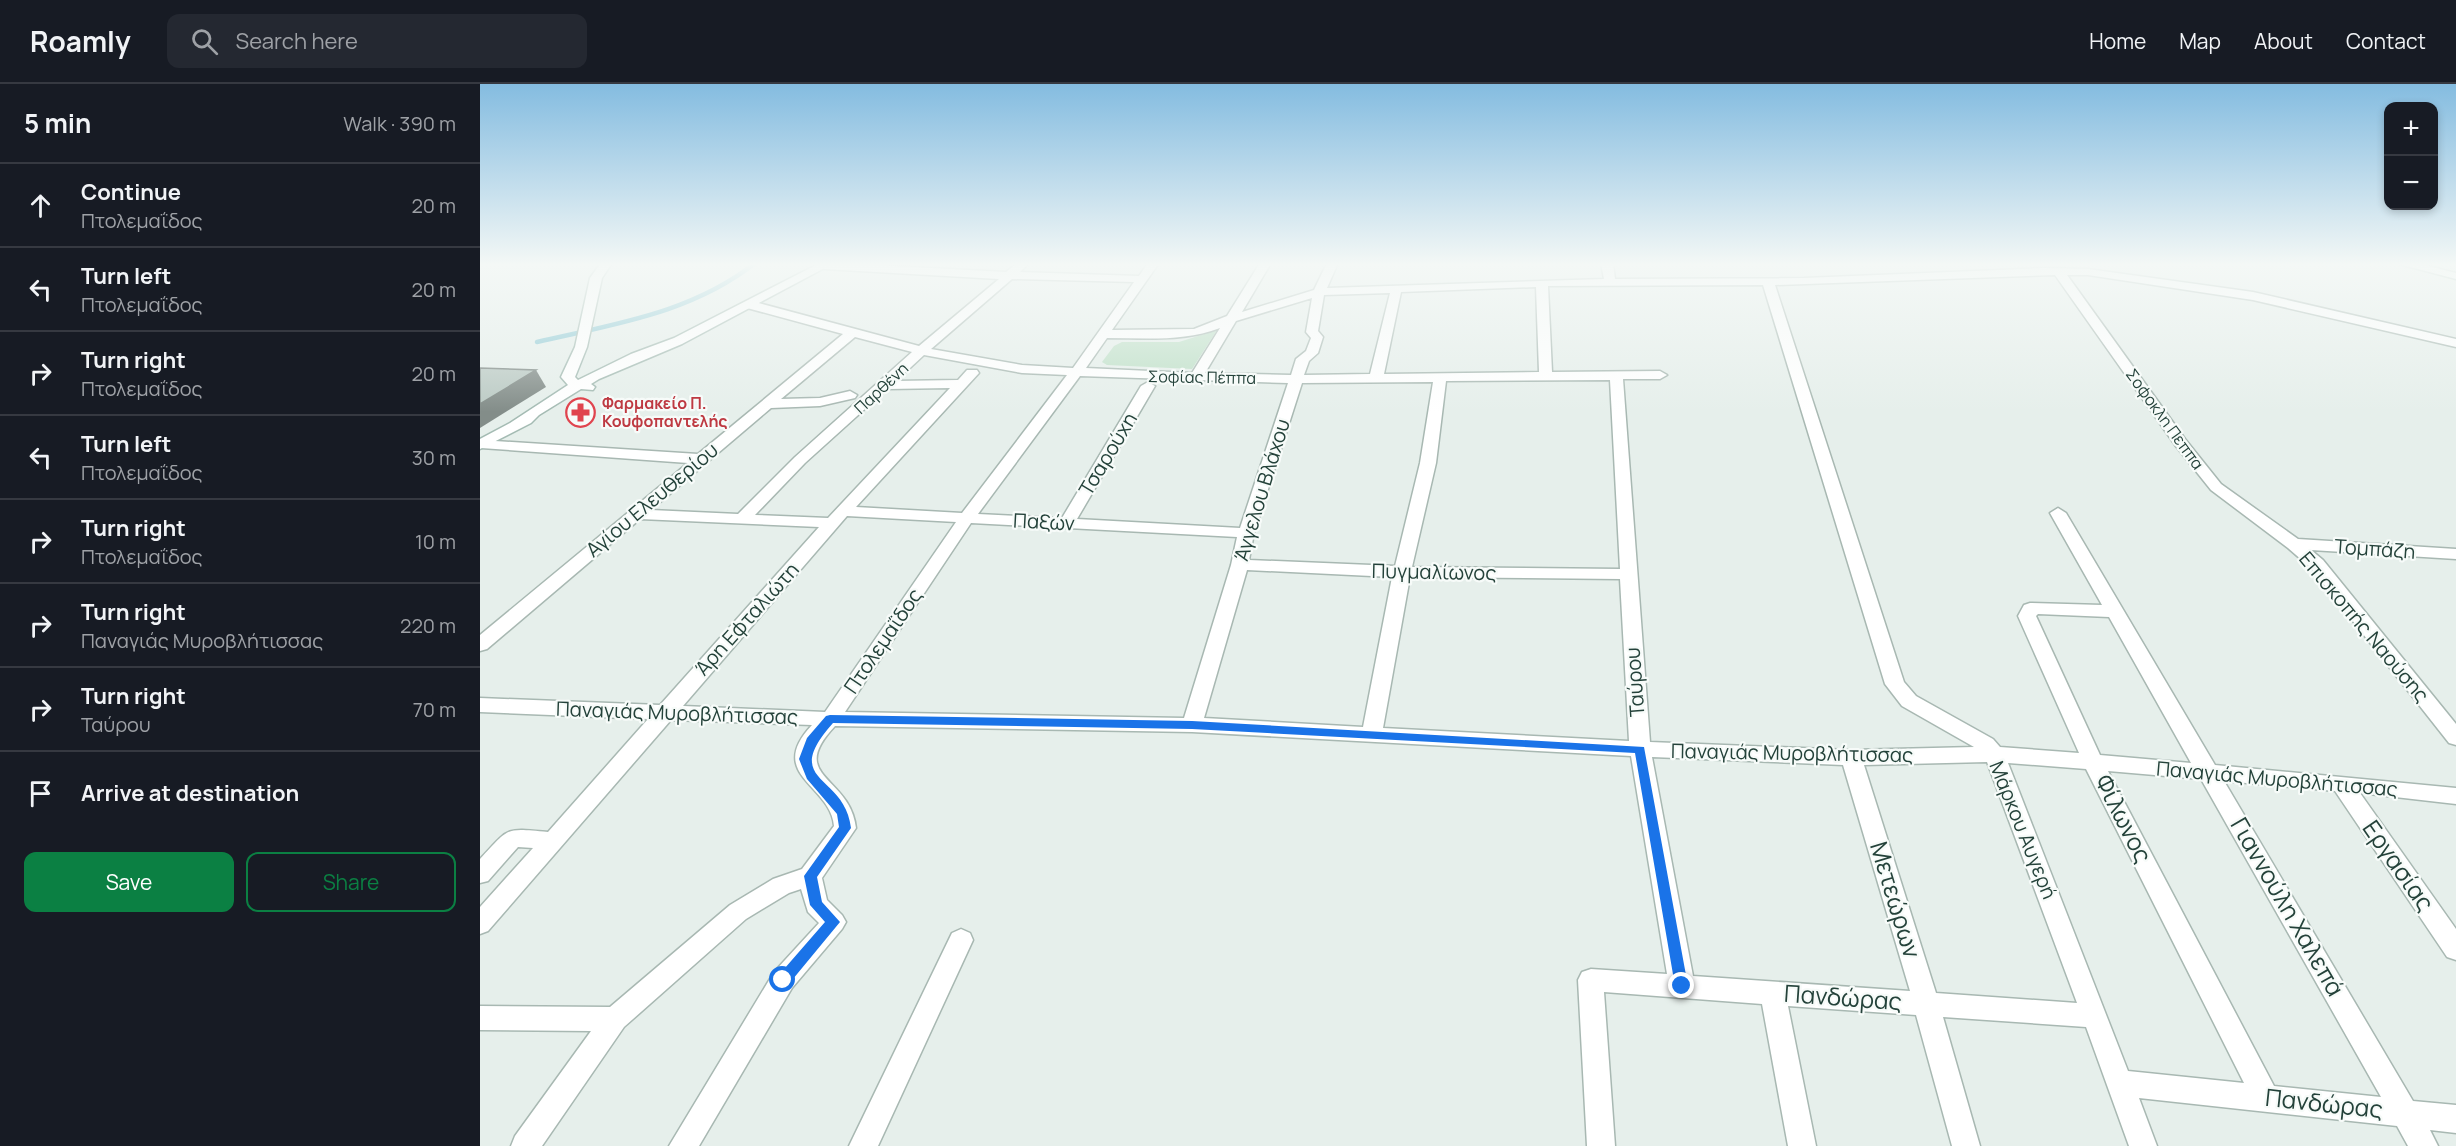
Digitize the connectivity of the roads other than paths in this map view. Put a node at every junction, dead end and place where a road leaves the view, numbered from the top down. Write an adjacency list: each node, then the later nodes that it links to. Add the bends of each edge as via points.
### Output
1 (589, 313): 20 (street)
2 (735, 313): 21 (street, via 664,352)
3 (738, 313): 17 (street, Σοφίας Πέππα)
4 (775, 313): 17 (street, Σοφίας Πέππα)
5 (967, 313): 19 (street, Παρθένη)
6 (1118, 313): 16 (street, Πτολεμαΐδος)
7 (1237, 313): 15 (street)
8 (1252, 313): 15 (street)
9 (1315, 313): 30 (street, Άγγελου Βλάχου, via 1312,332 1317,337)
10 (1391, 313): 29 (street)
11 (1543, 313): 24 (street)
12 (1778, 313): 59 (street, Μάρκου Αυγερή, via 1895,684 1909,701 1980,740)
13 (2088, 313): 45 (street, Σοφοκλη Πεππα, via 2216,487)
14 (2328, 313): 18 (street)
15 (1234, 318): 16 (street, via 1196,333); 26 (street)
16 (1103, 334): 25 (street, Πτολεμαΐδος)
17 (847, 338): 19 (street, Σοφίας Πέππα); 35 (street, Αγίου Ελευθερίου)
18 (2456, 343)
19 (916, 355): 25 (street, Σοφίας Πέππα); 27 (street, Σοφίας Πέππα); 31 (street, Παρθένη)
20 (578, 356): 21 (street, via 591,364); 33 (street, via 568,377 571,382)
21 (620, 370): 33 (street)
22 (1616, 375): 23 (street, Σοφίας Πέππα); 24 (street, Σοφίας Πέππα); 49 (street, Ταύρου)
23 (1660, 375)
24 (1546, 376): 28 (street, Σοφίας Πέππα)
25 (1073, 377): 26 (street, Σοφίας Πέππα); 27 (street, Σοφίας Πέππα); 32 (street, Σοφίας Πέππα); 41 (street, Πτολεμαΐδος)
26 (1196, 377): 30 (street, Σοφίας Πέππα)
27 (967, 378): 31 (street); 40 (street, Άρη Εφταλιώτη)
28 (1440, 378): 29 (street, Σοφίας Πέππα); 48 (street, via 1428,463)
29 (1376, 379): 30 (street, Σοφίας Πέππα)
30 (1295, 384): 32 (street, Σοφίας Πέππα); 44 (street, Άγγελου Βλάχου)
31 (886, 385): 42 (street, Παρθένη, via 800,460)
32 (1148, 386): 43 (street, Τσαρούχη)
33 (587, 387): 36 (street, via 538,408)
34 (850, 395): 35 (street, via 820,402)
35 (768, 404): 37 (street, Αγίου Ελευθερίου)
36 (481, 444): 37 (street)
37 (702, 459): 39 (street, Αγίου Ελευθερίου)
38 (2058, 513): 50 (street, Γιαννούλη Χαλεπά)
39 (636, 514): 42 (street, Παξών); 51 (street, Αγίου Ελευθερίου)
40 (837, 517): 41 (street, Παξών); 42 (street, Παξών); 53 (street, Άρη Εφταλιώτη)
41 (966, 517): 43 (street, Παξών); 54 (street, Πτολεμαΐδος)
42 (743, 518)
43 (1067, 523): 44 (street, Παξών)
44 (1246, 533): 47 (street, Άγγελου Βλάχου)
45 (2294, 544): 46 (street, Τομπάζη); 57 (street, Επισκοπής Ναούσης, via 2317,564)
46 (2456, 554)
47 (1240, 565): 48 (street, Πυγμαλίωνος); 55 (street, Άγγελου Βλάχου)
48 (1402, 572): 49 (street, Πυγμαλίωνος); 56 (street)
49 (1627, 574): 58 (street, Ταύρου)
50 (2113, 611): 61 (street, Φίλωνος, via 2038,608 2030,609 2027,616); 62 (street, Γιαννούλη Χαλεπά)
51 (480, 645)
52 (480, 705): 53 (street, Παναγιάς Μυροβλήτισσας)
53 (665, 711): 54 (street, Παναγιάς Μυροβλήτισσας); 65 (street, Άρη Εφταλιώτη)
54 (830, 719): 55 (street, Παναγιάς Μυροβλήτισσας); 67 (street, Πτολεμαΐδος, via 811,741 805,759 811,776 843,813 845,828)
55 (1192, 725): 56 (street, Παναγιάς Μυροβλήτισσας)
56 (1372, 735): 58 (street, Παναγιάς Μυροβλήτισσας)
57 (2456, 738)
58 (1640, 750): 60 (street, Παναγιάς Μυροβλήτισσας); 71 (street, Ταύρου)
59 (1994, 754): 60 (street, Παναγιάς Μυροβλήτισσας); 61 (street, Παναγιάς Μυροβλήτισσας); 74 (street, Μάρκου Αυγερή)
60 (1851, 758): 73 (street, Μετεώρων)
61 (2094, 764): 62 (street, Παναγιάς Μυροβλήτισσας); 78 (street, Φίλωνος)
62 (2210, 772): 63 (street, Παναγιάς Μυροβλήτισσας); 79 (street, Γιαννούλη Χαλεπά)
63 (2341, 783): 64 (street, Παναγιάς Μυροβλήτισσας); 70 (street, Εργασίας)
64 (2456, 796)
65 (554, 841): 66 (street, via 513,838); 68 (street, Άρη Εφταλιώτη)
66 (480, 874)
67 (810, 876): 76 (street, via 781,886 738,912); 82 (street, via 816,905 834,922 783,980)
68 (480, 924)
69 (961, 940): 83 (street)
70 (2456, 949)
71 (1682, 986): 72 (street, Πανδώρας); 84 (street, Πανδώρας, via 1591,980)
72 (1773, 993): 73 (street, Πανδώρας); 85 (street)
73 (1926, 1004): 74 (street, Πανδώρας); 86 (street, Μετεώρων)
74 (2095, 1016): 77 (street, Μάρκου Αυγερή)
75 (480, 1018): 76 (street)
76 (615, 1019): 81 (street)
77 (2120, 1083): 78 (street, Πανδώρας); 87 (street, Μάρκου Αυγερή)
78 (2266, 1098): 79 (street, Πανδώρας)
79 (2406, 1113): 80 (street, Πανδώρας); 88 (street, Γιαννούλη Χαλεπά)
80 (2456, 1119)
81 (525, 1146)
82 (682, 1146)
83 (863, 1146)
84 (1601, 1146)
85 (1802, 1146)
86 (1966, 1146)
87 (2143, 1146)
88 (2424, 1146)

